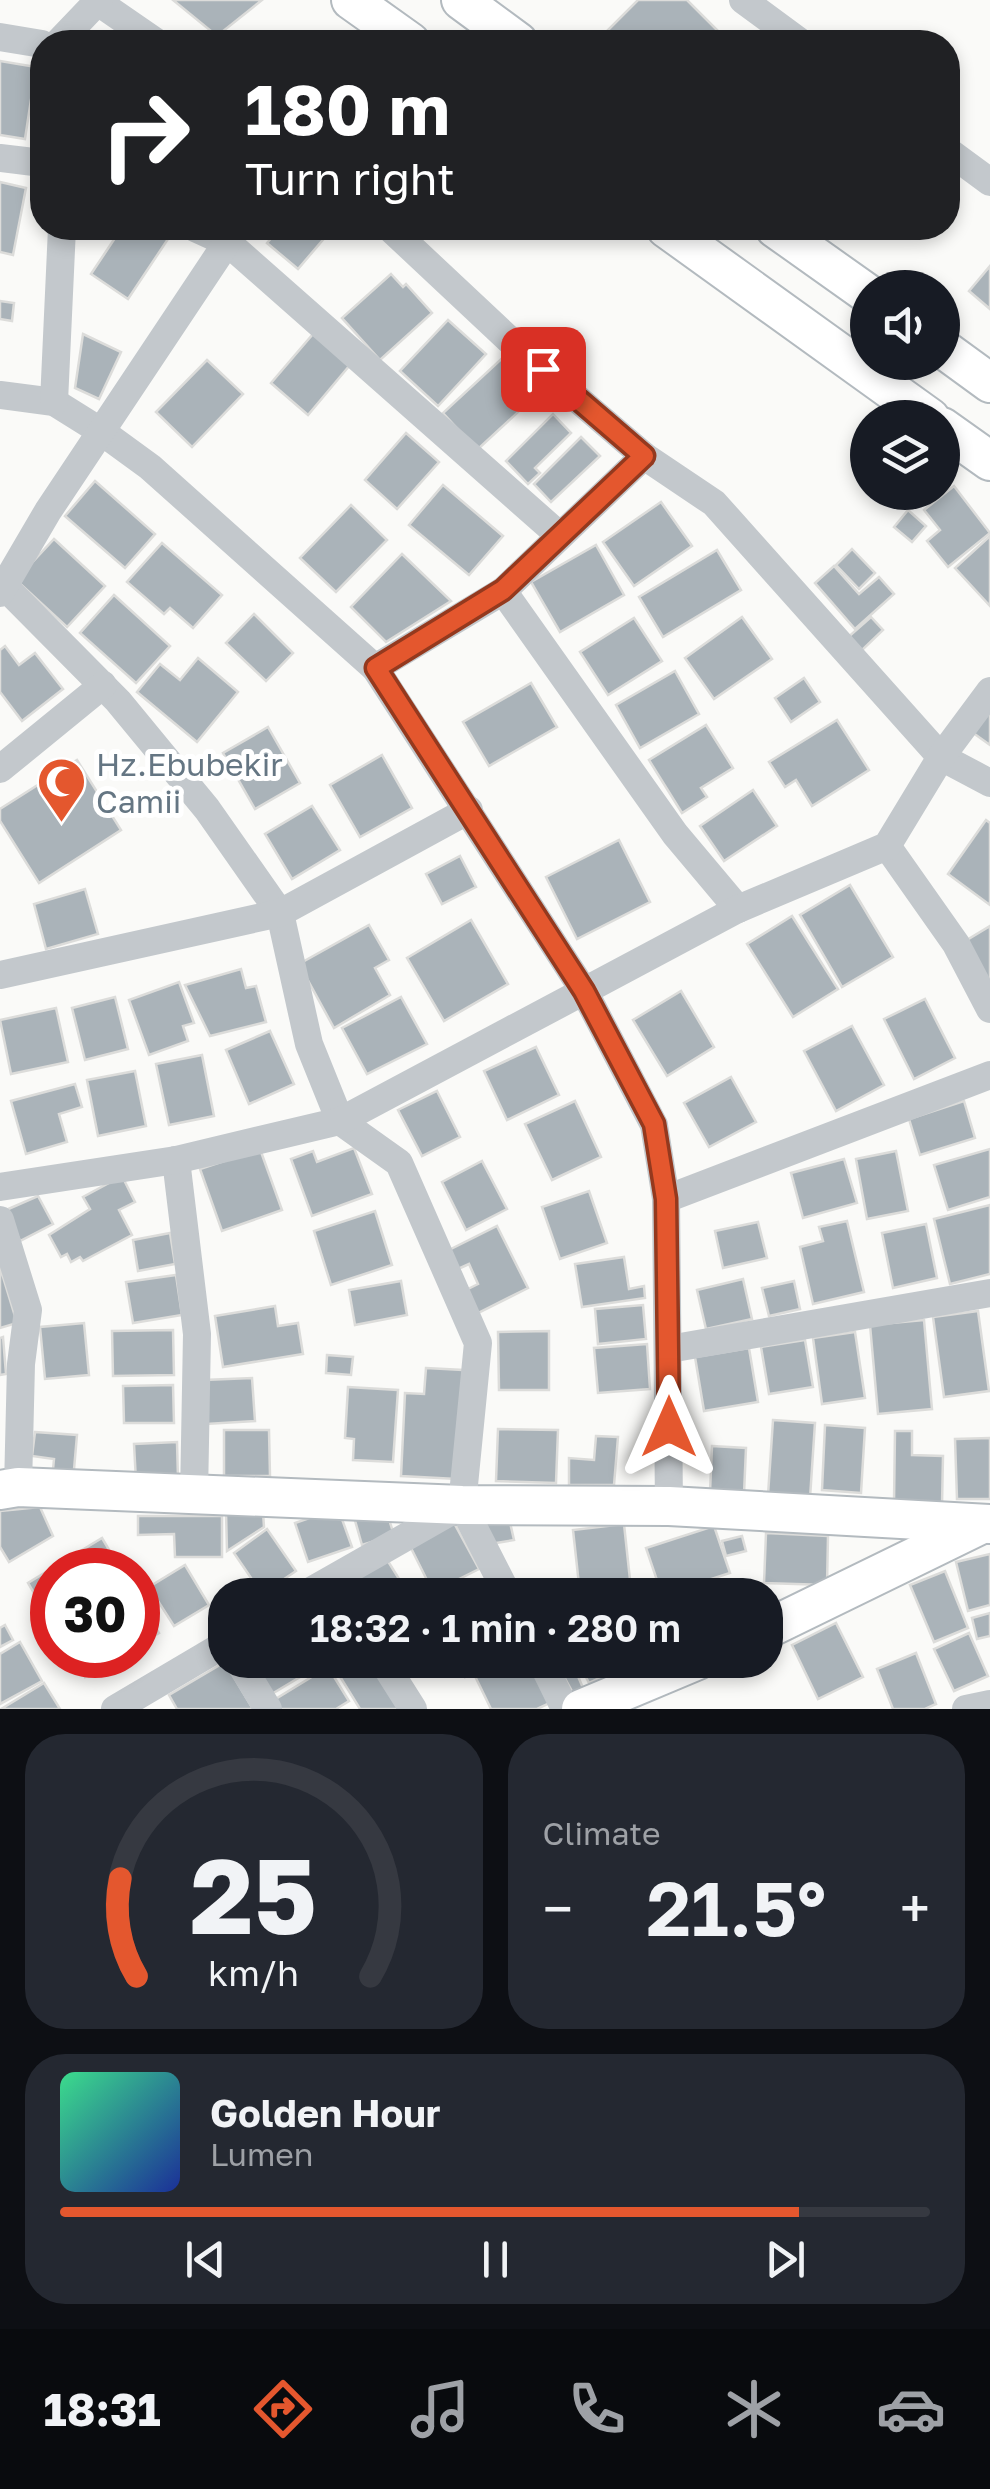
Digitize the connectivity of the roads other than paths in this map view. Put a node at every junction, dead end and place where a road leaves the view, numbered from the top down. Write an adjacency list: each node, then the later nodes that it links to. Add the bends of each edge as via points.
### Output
1 (351, 0): 7 (street)
2 (461, 0): 8 (street)
3 (743, 0): 9 (street)
4 (97, 1): 5 (street); 6 (street)
5 (71, 30)
6 (139, 30)
7 (393, 30)
8 (502, 30)
9 (784, 30)
10 (0, 38): 11 (street)
11 (30, 42)
12 (0, 158): 14 (street)
13 (960, 160): 15 (street)
14 (30, 162)
15 (990, 182)
16 (61, 240): 27 (street)
17 (229, 240): 28 (street)
18 (237, 240): 32 (street)
19 (403, 240): 30 (street)
20 (683, 240): 26 (street)
21 (792, 240): 22 (street)
22 (850, 281)
23 (960, 361): 24 (street)
24 (990, 383)
25 (0, 395): 27 (street)
26 (905, 400)
27 (54, 402): 28 (street)
28 (102, 432): 33 (street); 35 (street)
29 (960, 439): 31 (street)
30 (644, 456): 32 (street); 38 (street, via 714,502)
31 (990, 461)
32 (559, 535): 34 (street)
33 (2, 590): 36 (street)
34 (503, 590): 35 (street); 43 (street, via 676,834)
35 (376, 668): 41 (street)
36 (103, 686): 39 (street); 44 (street, via 207,809)
37 (990, 691): 38 (street)
38 (941, 757): 40 (street); 42 (street)
39 (0, 769)
40 (990, 783)
41 (469, 810): 44 (street); 46 (street)
42 (887, 846): 43 (street); 47 (street, via 956,944)
43 (738, 909): 46 (street)
44 (280, 913): 45 (street); 49 (street, via 309,1044)
45 (0, 975)
46 (584, 991): 49 (street); 52 (street, via 654,1124)
47 (990, 1009)
48 (990, 1075): 52 (street)
49 (340, 1121): 50 (street); 58 (street, via 399,1163 478,1343)
50 (176, 1160): 51 (street); 57 (street, via 197,1334)
51 (0, 1188)
52 (666, 1199): 55 (street)
53 (0, 1220): 56 (street, via 28,1310)
54 (990, 1293): 55 (street)
55 (669, 1349): 59 (street)
56 (9, 1488): 57 (street)
57 (194, 1496): 58 (street)
58 (462, 1505): 59 (street); 61 (street); 62 (street)
59 (670, 1506): 60 (street)
60 (985, 1524): 63 (street)
61 (350, 1578)
62 (499, 1578)
63 (783, 1621)
64 (208, 1655): 70 (street)
65 (249, 1678): 71 (street)
66 (393, 1678): 72 (street)
67 (550, 1678): 73 (street)
68 (655, 1678): 74 (street)
69 (990, 1704): 75 (street)
70 (126, 1706)
71 (268, 1709)
72 (413, 1709)
73 (565, 1709)
74 (581, 1709)
75 (966, 1709)

